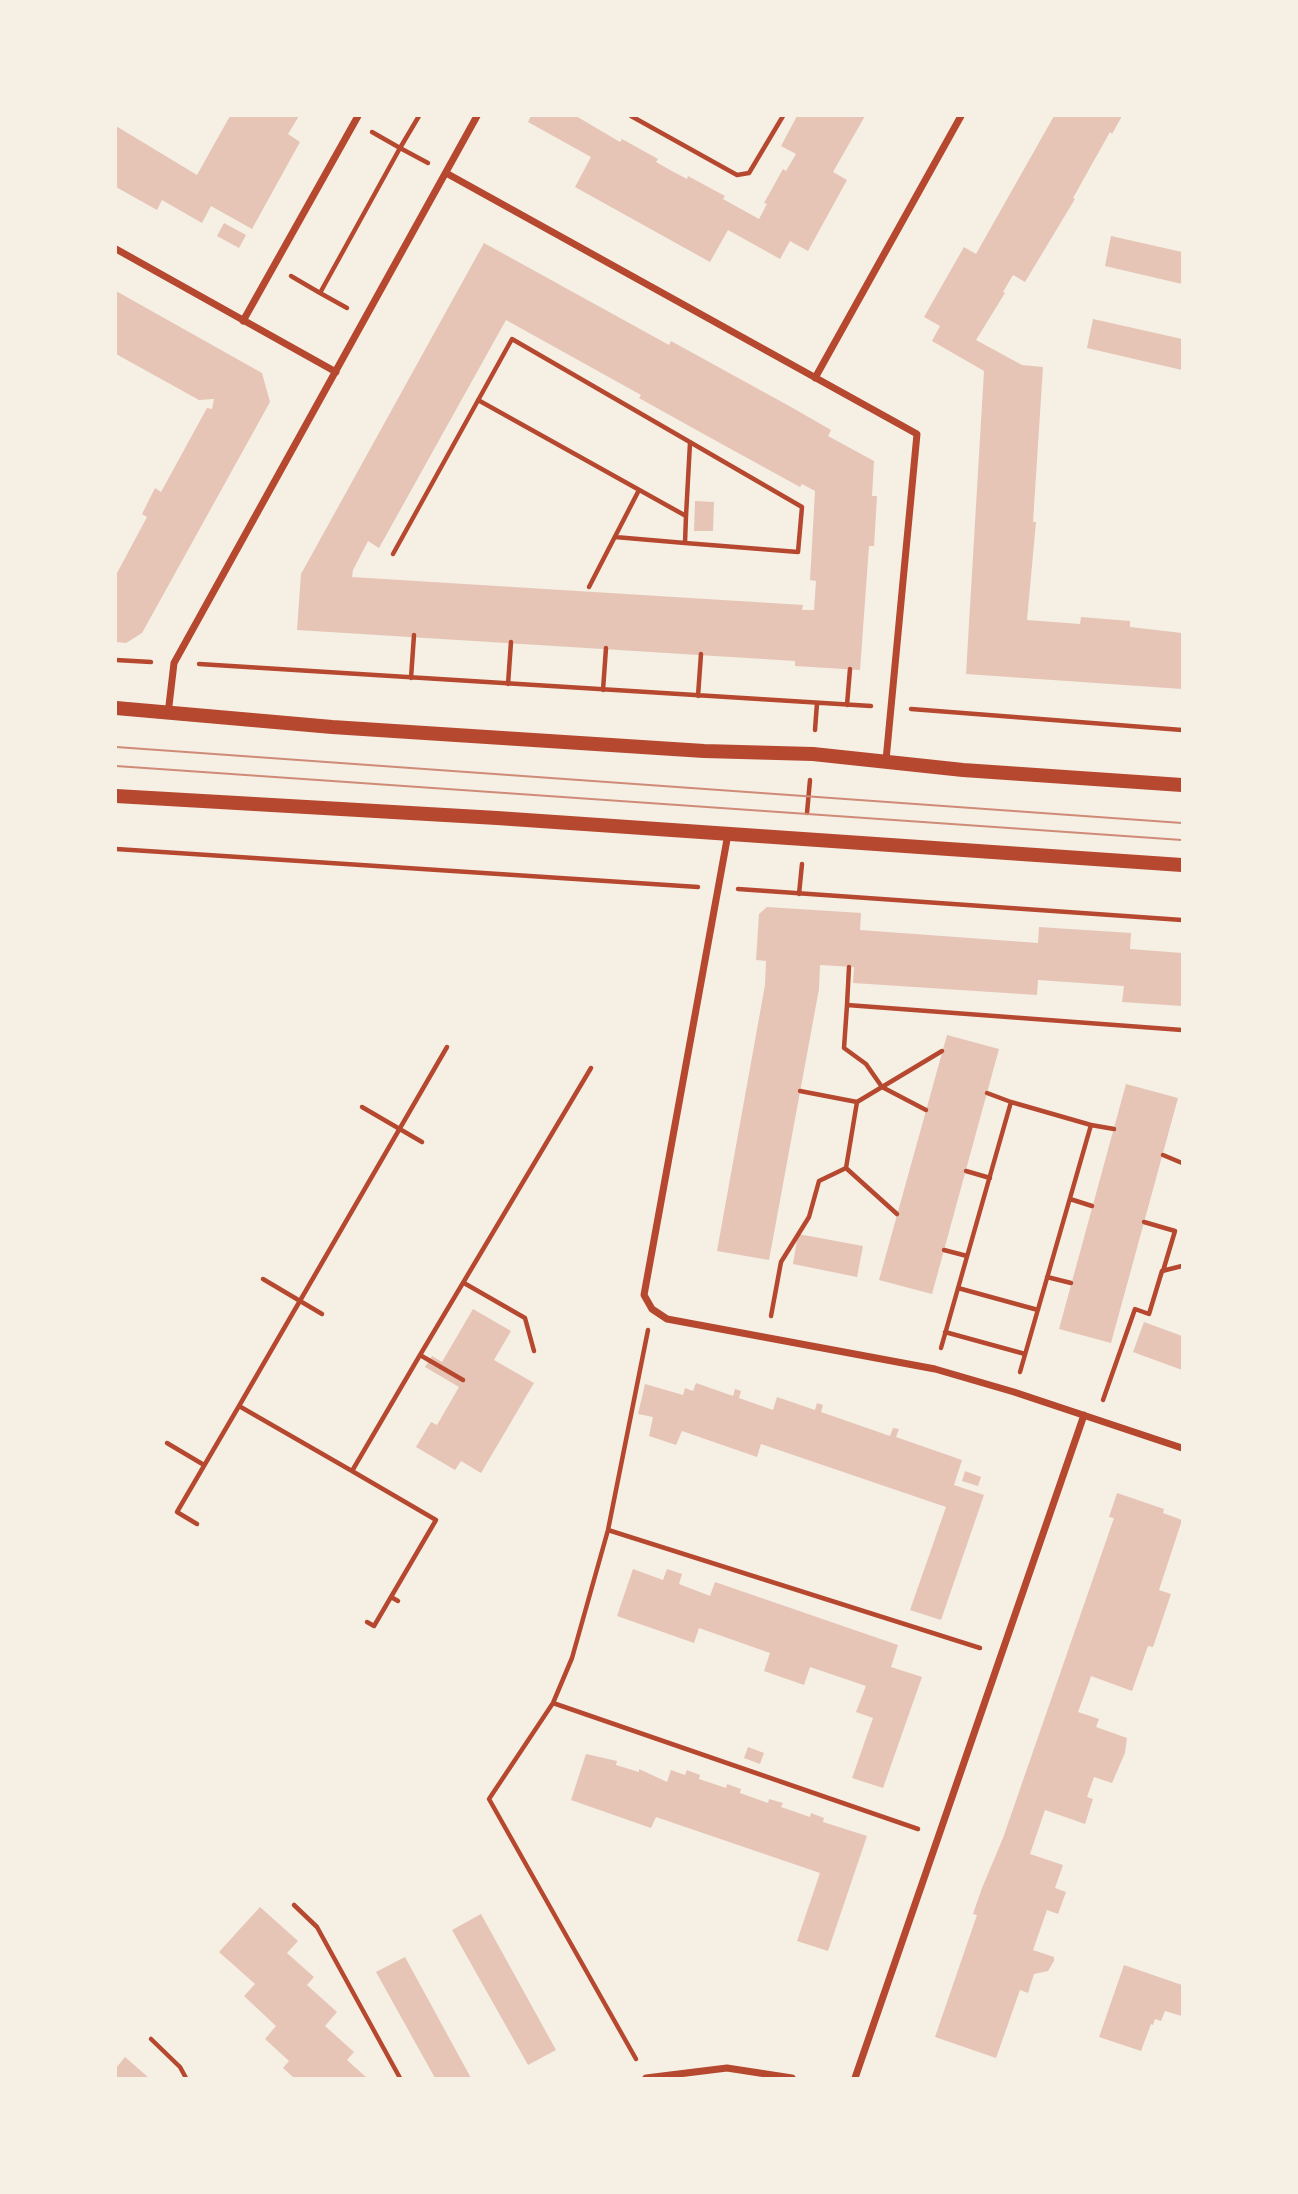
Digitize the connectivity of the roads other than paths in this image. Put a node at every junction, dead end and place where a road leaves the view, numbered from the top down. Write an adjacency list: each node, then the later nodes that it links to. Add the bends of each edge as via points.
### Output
1 (477, 116): 4 (street)
2 (961, 116): 8 (street)
3 (356, 119): 6 (street)
4 (446, 173): 7 (street); 8 (street)
5 (116, 249): 6 (street)
6 (243, 321): 7 (street)
7 (336, 372): 10 (street, via 174,663)
8 (814, 378): 11 (street, via 918,434)
9 (116, 708): 10 (main road)
10 (168, 714): 11 (main road)
11 (886, 761): 12 (main road)
12 (1182, 785)
13 (116, 796): 14 (main road)
14 (728, 834): 15 (main road); 16 (street, via 644,1296 667,1319 934,1369)
15 (1182, 865)
16 (1084, 1415): 17 (street); 20 (street)
17 (1182, 1448)
18 (647, 2078): 19 (street, via 727,2068)
19 (792, 2078)
20 (855, 2078)

